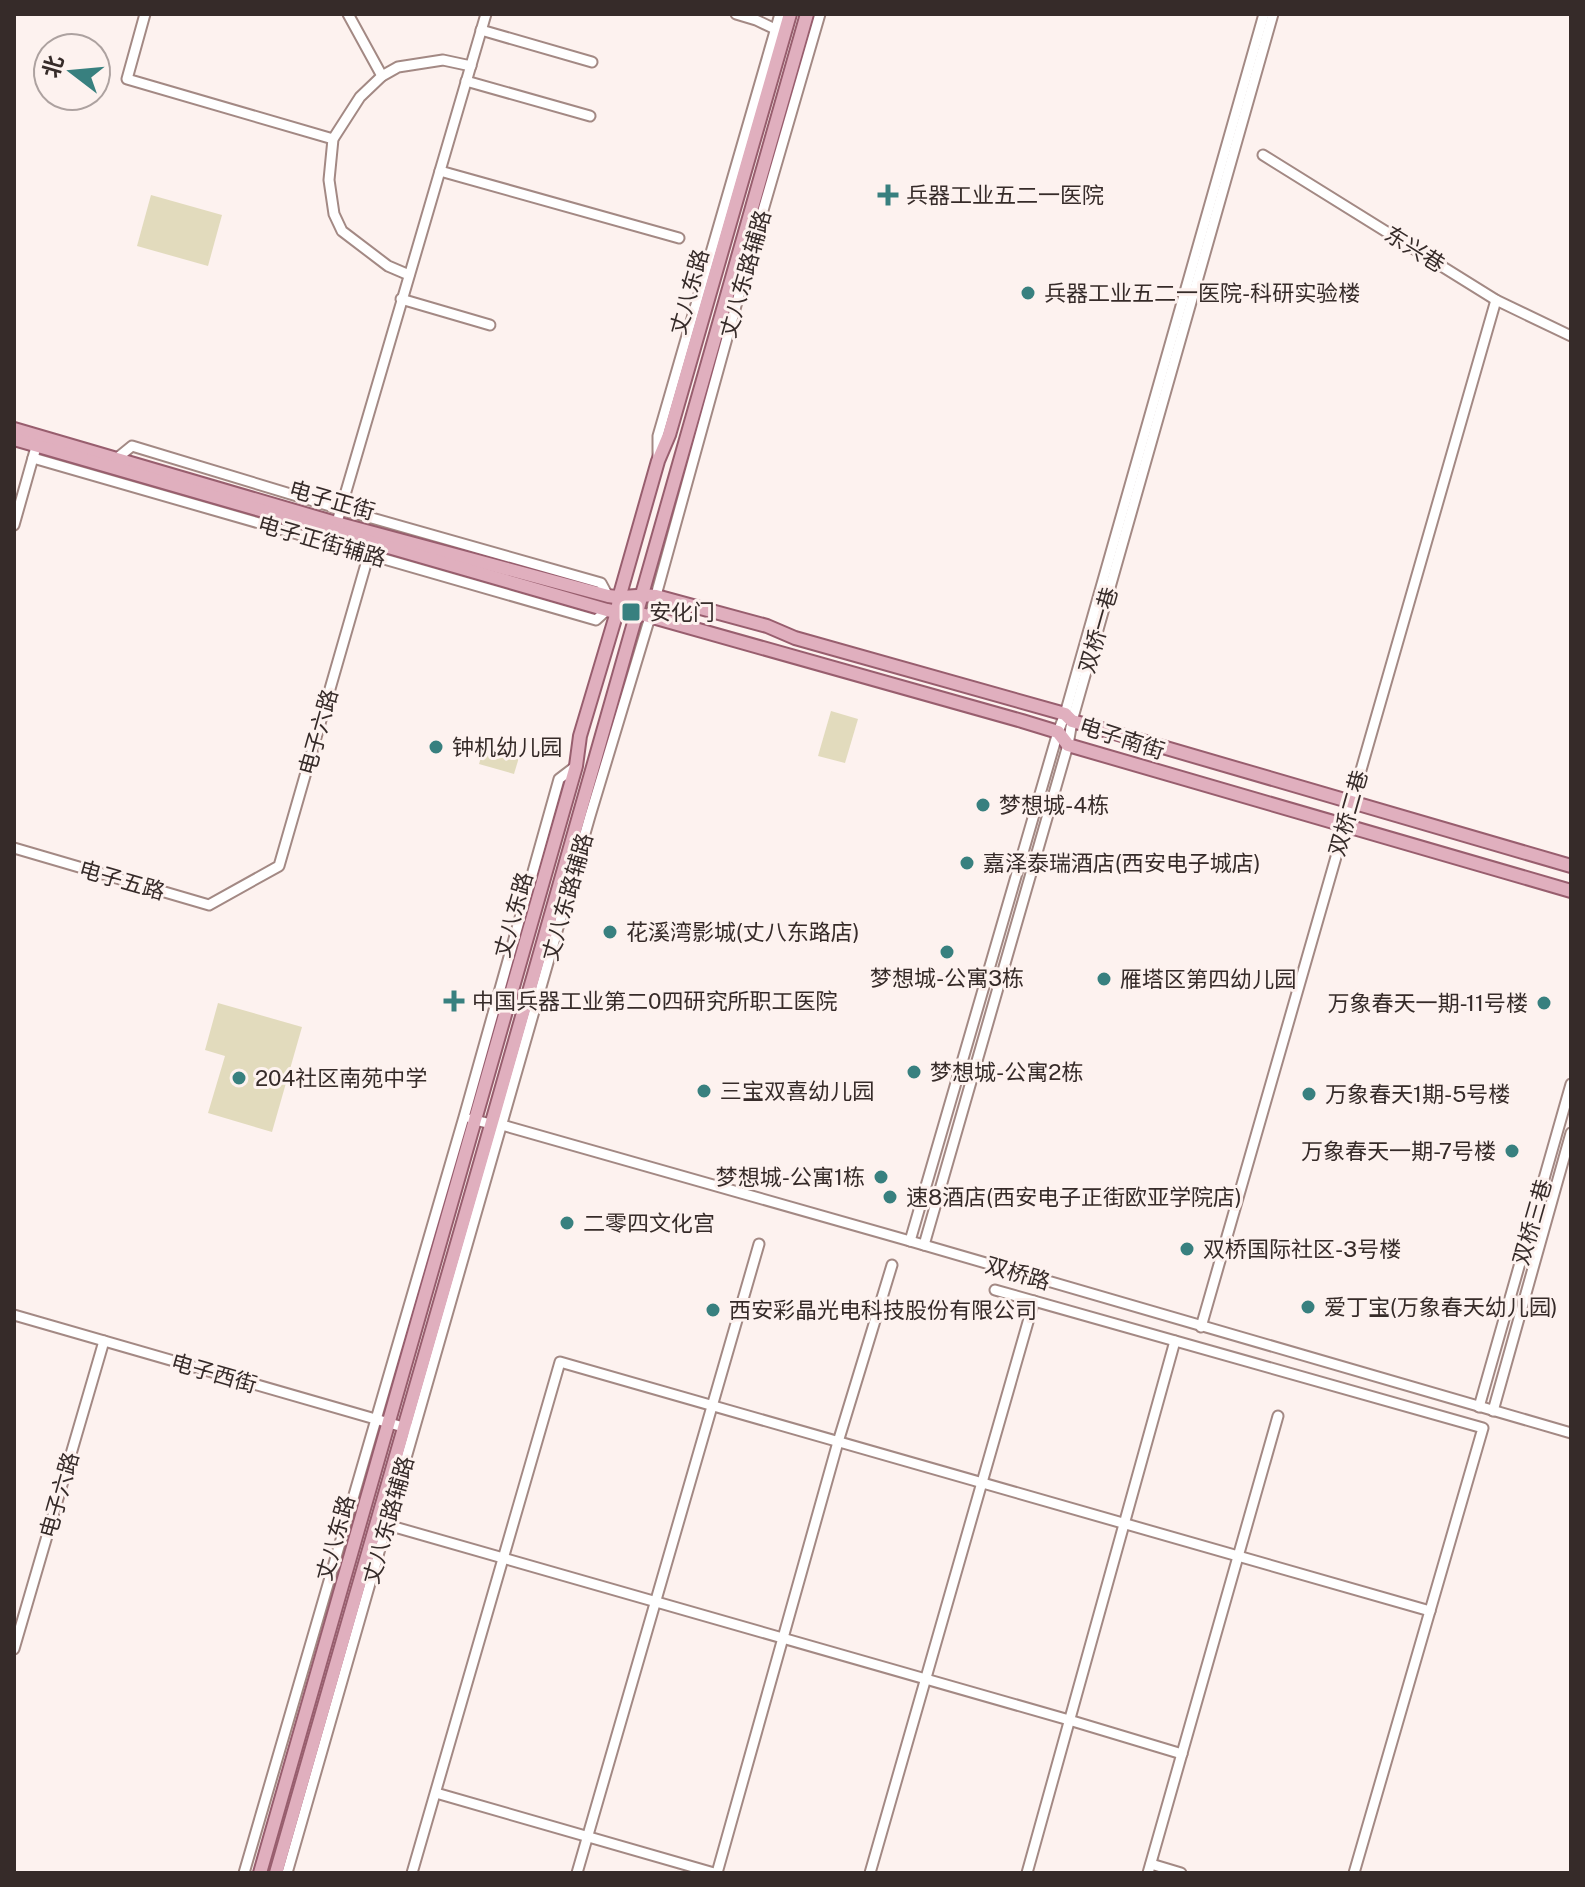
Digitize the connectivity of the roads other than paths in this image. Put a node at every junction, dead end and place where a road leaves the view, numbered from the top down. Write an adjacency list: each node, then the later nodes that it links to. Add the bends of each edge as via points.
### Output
1 (145, 14): 18 (street, via 127,79)
2 (348, 14): 15 (street)
3 (486, 14): 12 (street)
4 (736, 14): 11 (street)
5 (780, 14): 11 (street, 丈八东路辅路)
6 (790, 14): 32 (main road, 丈八东路)
7 (807, 14): 20 (main road, 丈八东路)
8 (820, 14): 20 (street, 丈八东路辅路)
9 (1264, 14): 42 (street, 双桥一巷)
10 (1273, 14): 42 (street, 双桥一巷)
11 (775, 29): 32 (street, 丈八东路辅路, via 658,436)
12 (481, 30): 13 (street); 14 (street)
13 (592, 62)
14 (471, 66): 15 (street, via 443,60 398,67); 16 (street)
15 (382, 76): 18 (street, via 360,97)
16 (466, 81): 17 (street); 21 (street)
17 (590, 116)
18 (333, 139): 23 (street, via 329,180 342,231 388,266)
19 (1263, 155): 25 (street, 东兴巷)
20 (772, 158): 37 (main road, 丈八东路); 38 (street, 丈八东路辅路)
21 (440, 171): 22 (street); 23 (street)
22 (679, 238)
23 (409, 275): 24 (street)
24 (401, 299): 26 (street); 33 (street)
25 (1496, 300): 27 (street, 东兴巷); 45 (street, 双桥二巷)
26 (490, 325)
27 (1571, 336)
28 (14, 429): 30 (main road, 电子正街)
29 (14, 439): 30 (main road, 电子正街)
30 (36, 447): 31 (main road, 电子正街); 34 (street); 35 (main road, 电子正街); 36 (street, 电子正街辅路)
31 (116, 459): 33 (street, 电子正街辅路, via 132,446); 35 (main road, 电子正街)
32 (658, 461): 39 (main road, 丈八东路)
33 (340, 509): 35 (street); 39 (street, 电子正街辅路, via 601,583)
34 (14, 525)
35 (335, 527): 36 (main road, 电子正街); 39 (main road, 电子正街)
36 (371, 549): 40 (main road, 电子正街); 50 (street, 电子六路, via 279,866)
37 (641, 594): 38 (main road, 电子南街); 39 (main road, 电子正街); 41 (main road, 丈八东路)
38 (656, 596): 41 (street, 丈八东路辅路); 42 (main road, 电子南街)
39 (613, 597): 40 (main road, 丈八东路)
40 (612, 611): 41 (main road, 电子南街); 52 (main road, 丈八东路, via 576,766 547,845)
41 (643, 615): 43 (main road, 电子南街); 53 (main road, 丈八东路)
42 (1068, 718): 43 (street, 双桥一巷); 44 (street, 双桥一巷); 45 (main road, 电子南街)
43 (1058, 732): 44 (main road, 电子南街); 55 (street, 双桥一巷)
44 (1068, 745): 46 (main road, 电子南街); 57 (street, 双桥一巷)
45 (1351, 802): 46 (street, 双桥二巷); 48 (main road, 电子南街)
46 (1345, 826): 49 (main road, 电子南街); 62 (street, 双桥二巷)
47 (14, 848): 50 (street, 电子五路, via 209,905)
48 (1571, 866)
49 (1571, 891)
50 (229, 894)
51 (1571, 1084): 66 (street, 双桥三巷)
52 (470, 1118): 53 (street, 双桥路); 69 (main road, 丈八东路)
53 (496, 1125): 55 (street, 双桥路); 70 (main road, 丈八东路)
54 (1571, 1133): 67 (street, 双桥三巷)
55 (910, 1241): 57 (street, 双桥路)
56 (759, 1244): 65 (street)
57 (924, 1245): 62 (street, 双桥路)
58 (892, 1265): 72 (street)
59 (995, 1290): 60 (street)
60 (1034, 1301): 64 (street); 73 (street)
61 (14, 1315): 63 (street, 电子西街)
62 (1201, 1327): 66 (street, 双桥路)
63 (104, 1341): 69 (street, 电子西街); 81 (street, 电子六路)
64 (1175, 1341): 75 (street); 79 (street, via 1483,1428)
65 (711, 1405): 72 (street); 77 (street, via 560,1362); 78 (street)
66 (1479, 1407): 67 (street, 双桥路)
67 (1493, 1411): 71 (street, 双桥路)
68 (1278, 1416): 76 (street)
69 (382, 1421): 70 (street, 电子西街); 88 (street, 丈八东路辅路); 89 (main road, 丈八东路)
70 (408, 1429): 74 (main road, 丈八东路)
71 (1571, 1433)
72 (838, 1442): 73 (street); 80 (street)
73 (981, 1482): 75 (street); 82 (street)
74 (382, 1523): 77 (street); 90 (main road, 丈八东路); 91 (street, 丈八东路辅路)
75 (1125, 1523): 76 (street); 83 (street)
76 (1237, 1555): 79 (street); 84 (street)
77 (503, 1558): 78 (street); 85 (street)
78 (655, 1602): 80 (street); 86 (street)
79 (1430, 1611): 98 (street)
80 (783, 1638): 82 (street); 94 (street)
81 (14, 1649)
82 (925, 1679): 83 (street); 95 (street)
83 (1069, 1720): 84 (street); 96 (street)
84 (1182, 1754): 87 (street)
85 (436, 1793): 86 (street); 92 (street)
86 (588, 1837): 93 (street); 94 (street)
87 (1149, 1869): 97 (street)
88 (244, 1873)
89 (260, 1873)
90 (276, 1873)
91 (287, 1873)
92 (412, 1873)
93 (577, 1873)
94 (715, 1873)
95 (870, 1873)
96 (1027, 1873)
97 (1181, 1873)
98 (1354, 1873)

